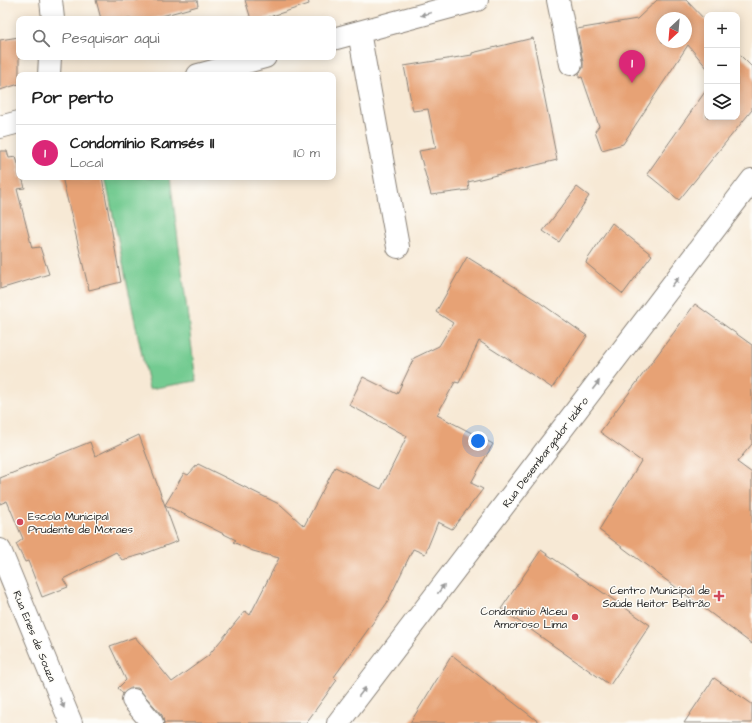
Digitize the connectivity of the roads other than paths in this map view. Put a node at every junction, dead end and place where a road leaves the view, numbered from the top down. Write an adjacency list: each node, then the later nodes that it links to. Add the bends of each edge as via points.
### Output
1 (51, 0): 4 (street)
2 (477, 0): 5 (street, one-way to 5)
3 (558, 0): 9 (street)
4 (53, 16)
5 (359, 32): 6 (street); 15 (street)
6 (336, 38)
7 (50, 60): 10 (street)
8 (254, 60): 11 (street)
9 (571, 64)
10 (49, 72)
11 (209, 72)
12 (16, 123): 13 (street)
13 (0, 127)
14 (752, 180): 20 (street, Rua Desembargador Izidro, one-way to 14)
15 (398, 247)
16 (0, 550): 18 (street, Rua Enes de Souza, one-way to 18)
17 (133, 700): 19 (street)
18 (70, 723)
19 (152, 723)
20 (338, 723)

